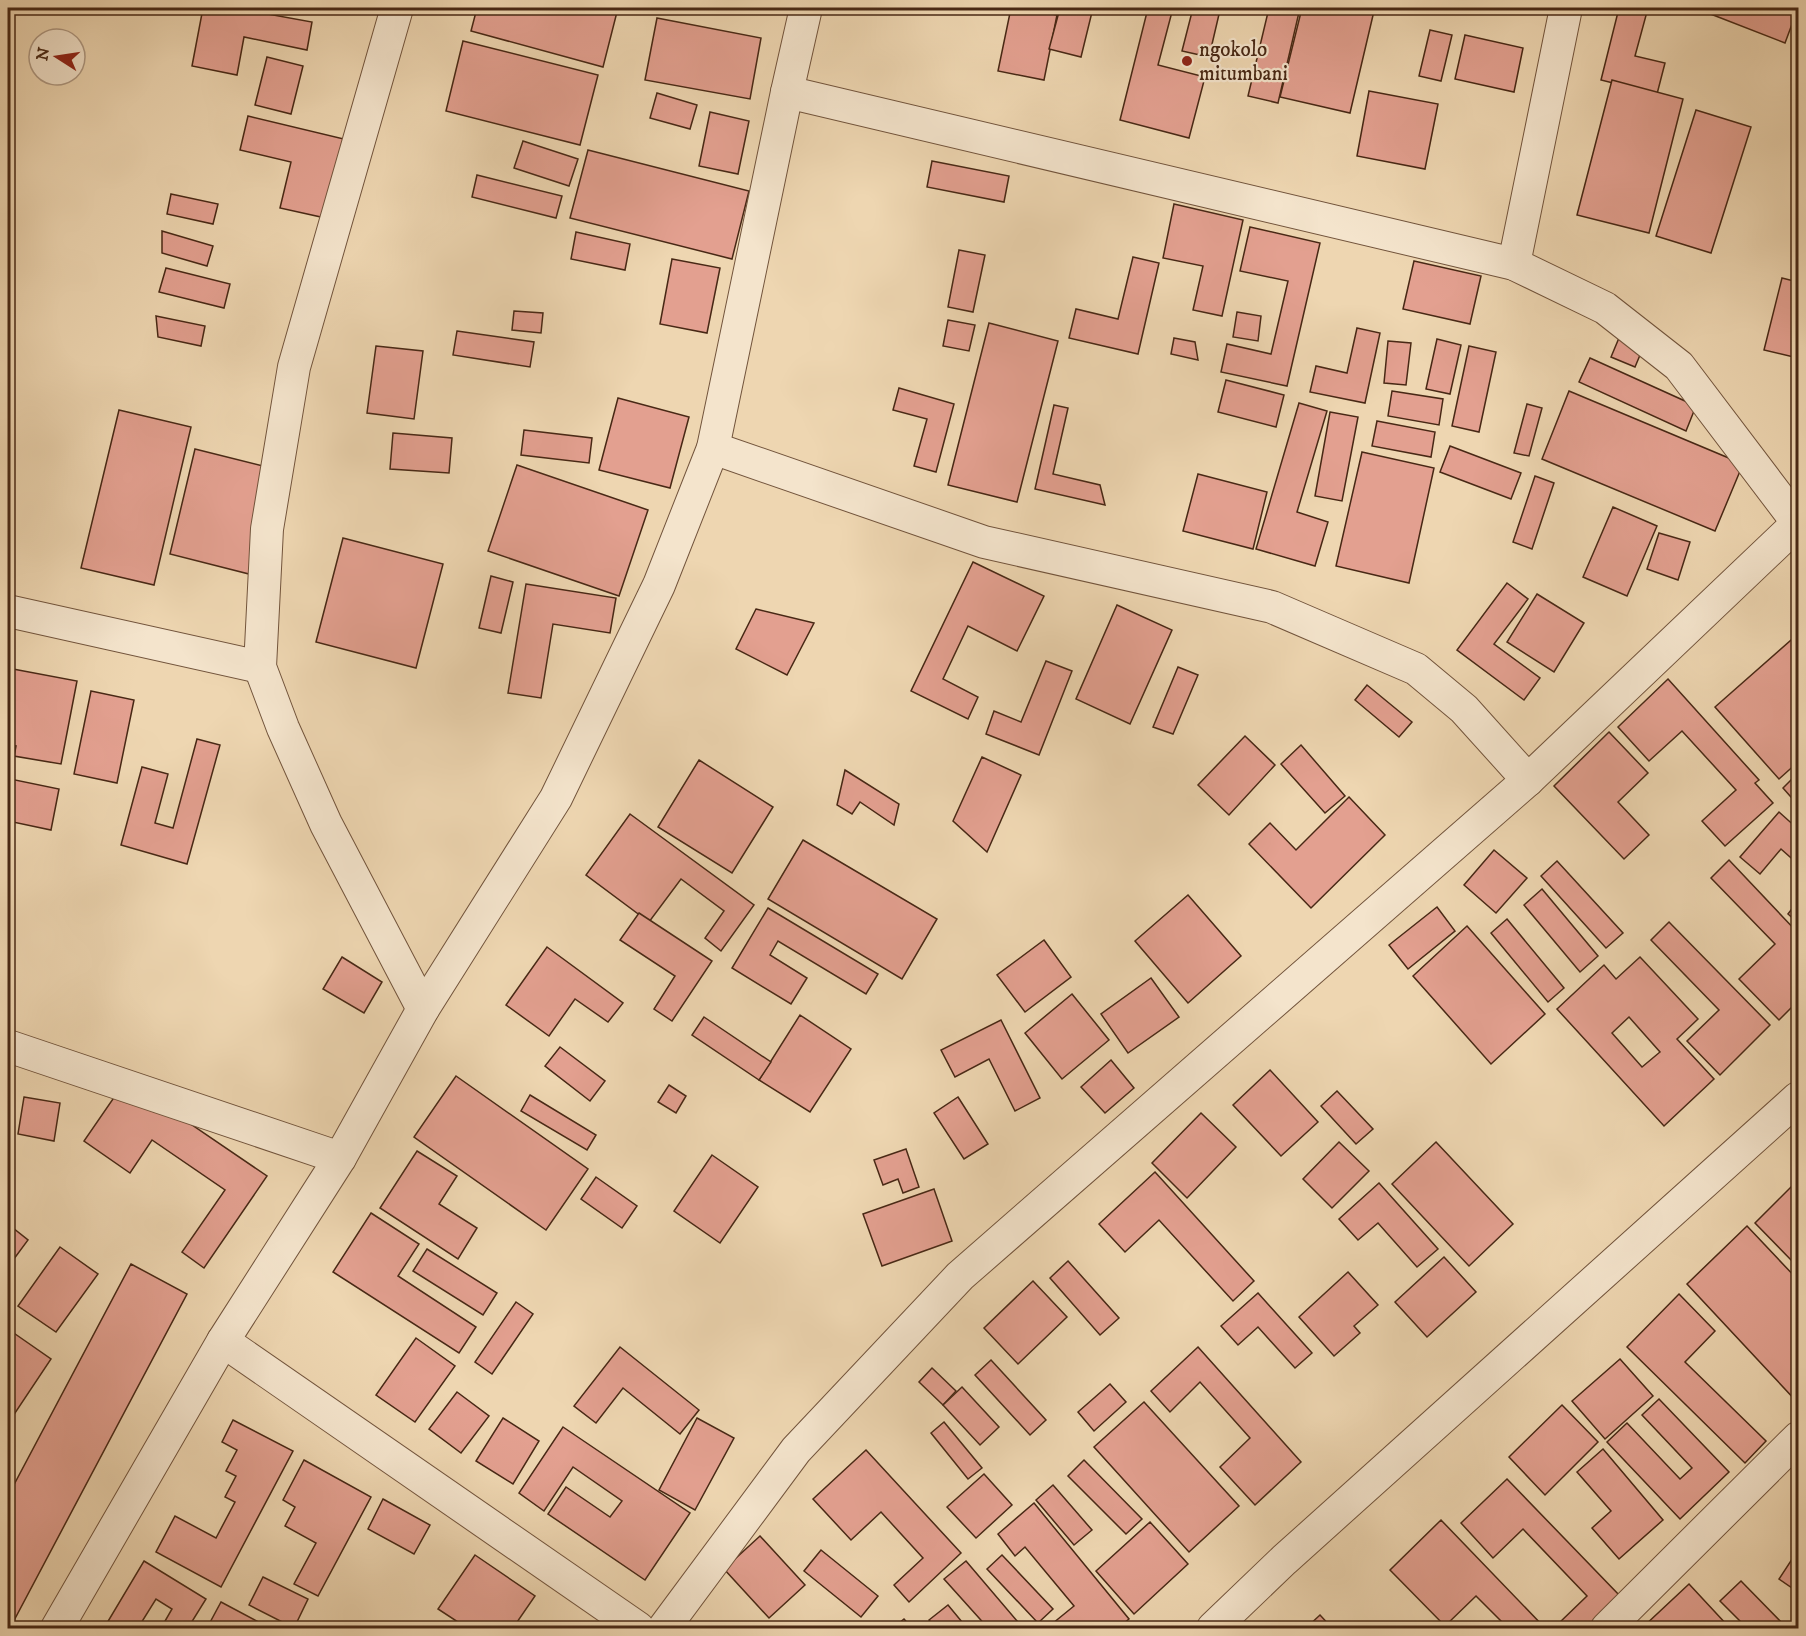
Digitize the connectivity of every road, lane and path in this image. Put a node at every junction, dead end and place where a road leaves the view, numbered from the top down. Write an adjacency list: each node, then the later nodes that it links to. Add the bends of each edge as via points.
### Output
1 (806, 8): 4 (street)
2 (1566, 8): 5 (street)
3 (390, 9): 9 (street, via 294,367 267,529)
4 (787, 92): 5 (street); 6 (street)
5 (1514, 264): 7 (street, via 1605,308 1679,366)
6 (713, 448): 10 (street, via 984,542 1272,607 1416,669 1464,709); 11 (street, via 659,585 556,798)
7 (1798, 523): 10 (street)
8 (8, 611): 9 (street)
9 (260, 667): 11 (street, via 326,824)
10 (1528, 780): 19 (street, via 960,1276 796,1450)
11 (423, 1009): 14 (street)
12 (8, 1046): 14 (street)
13 (1798, 1098): 20 (street, via 1284,1560)
14 (340, 1158): 15 (street)
15 (223, 1341): 17 (street); 18 (street)
16 (1798, 1438): 21 (street)
17 (57, 1629)
18 (638, 1629)
19 (664, 1629)
20 (1213, 1629)
21 (1606, 1629)

